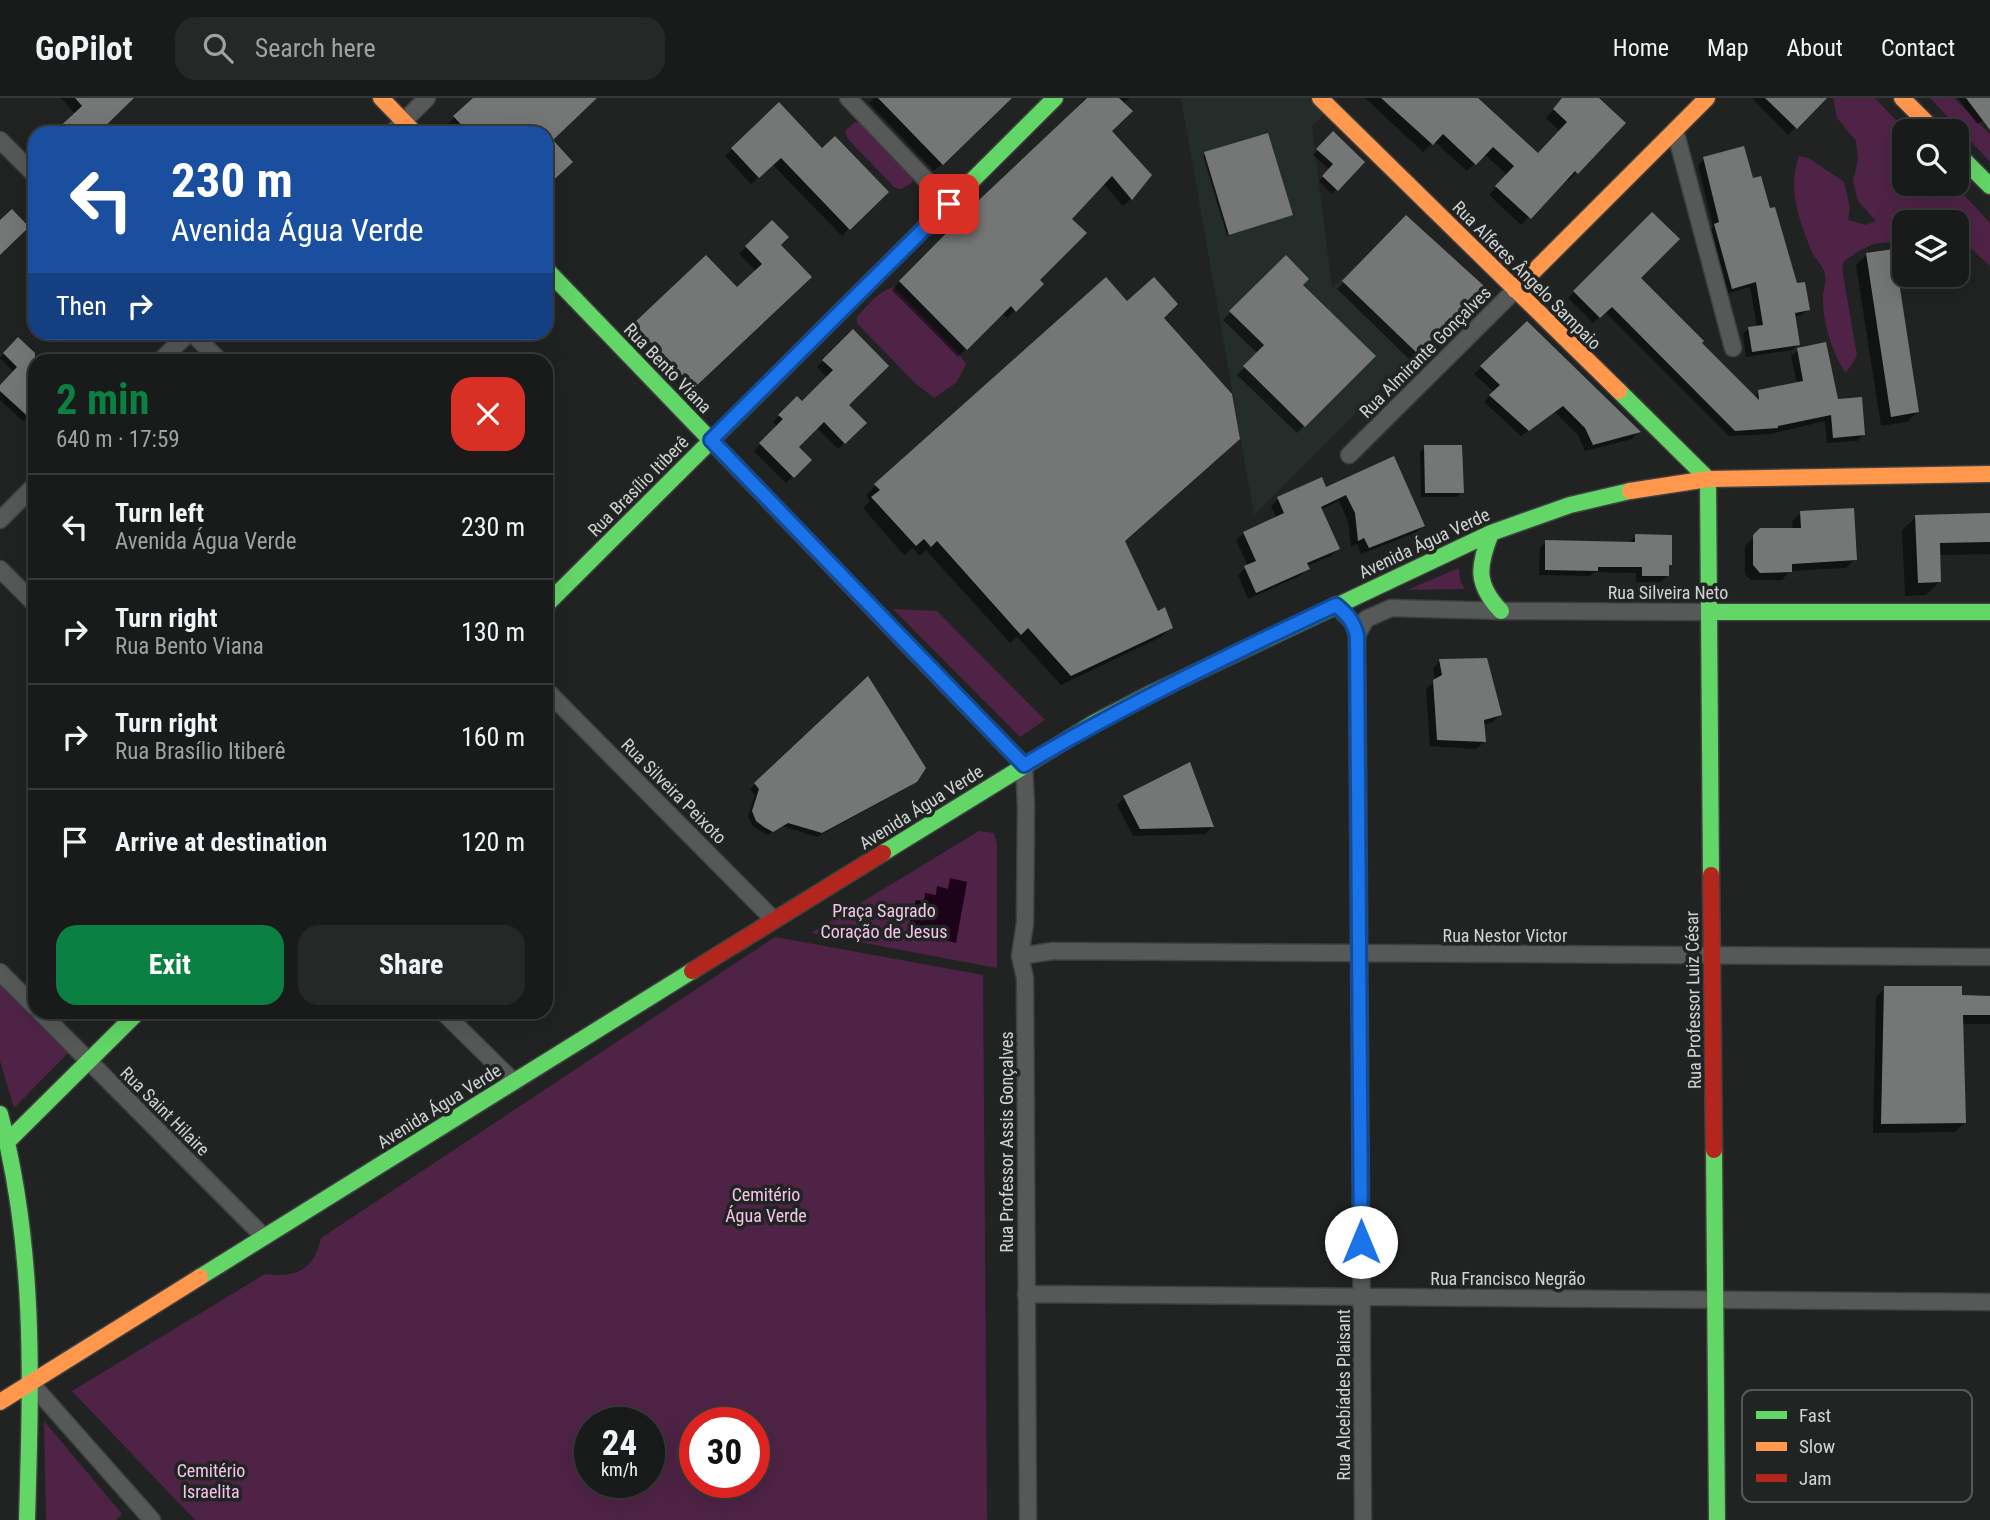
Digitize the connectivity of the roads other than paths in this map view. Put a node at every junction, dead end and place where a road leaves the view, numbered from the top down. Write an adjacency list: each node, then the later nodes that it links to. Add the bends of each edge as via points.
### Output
1 (381, 98): 9 (main road)
2 (427, 98): 10 (street)
3 (848, 98): 16 (street)
4 (1055, 98): 16 (main road, Rua Brasílio Itiberê)
5 (1320, 98): 18 (main road, Rua Alferes Ângelo Sampaio)
6 (1707, 98): 11 (main road, Rua Almirante Gonçalves)
7 (1902, 98): 8 (main road)
8 (1923, 119)
9 (402, 126)
10 (406, 126)
11 (1675, 130): 18 (main road, Rua Almirante Gonçalves); 21 (street)
12 (0, 140): 14 (street)
13 (1969, 165): 15 (main road)
14 (28, 168)
15 (1990, 186)
16 (949, 204): 24 (main road, Rua Brasílio Itiberê)
17 (553, 276): 24 (main road, Rua Bento Viana)
18 (1515, 290): 25 (street, Rua Almirante Gonçalves); 27 (main road, Rua Alferes Ângelo Sampaio)
19 (182, 340): 22 (street)
20 (198, 340): 23 (street)
21 (1733, 348)
22 (167, 354)
23 (213, 354)
24 (711, 440): 33 (main road, Rua Brasílio Itiberê); 40 (main road, Rua Bento Viana)
25 (1349, 455)
26 (1990, 474): 27 (main road, Avenida Água Verde)
27 (1708, 479): 30 (main road, Avenida Água Verde, via 1601,496); 36 (main road, Rua Professor Luiz César)
28 (28, 492): 29 (street)
29 (0, 520)
30 (1491, 533): 34 (main road, Avenida Água Verde); 35 (main road, via 1482,555 1480,580 1491,603)
31 (0, 569): 32 (street)
32 (28, 597)
33 (553, 599)
34 (1336, 605): 38 (street, via 1353,623); 40 (main road, Avenida Água Verde, via 1150,694)
35 (1501, 611): 36 (street, Rua Silveira Neto); 38 (street, Rua Silveira Neto, via 1391,608 1366,619)
36 (1709, 612): 37 (main road, Rua Silveira Neto); 43 (main road, Rua Professor Luiz César)
37 (1990, 612)
38 (1357, 635): 42 (street, Rua Alcebíades Plaisant)
39 (553, 697): 41 (street, Rua Silveira Peixoto)
40 (1024, 765): 41 (main road, Avenida Água Verde); 44 (street, Rua Professor Assis Gonçalves, via 1025,923)
41 (774, 920): 52 (main road, Avenida Água Verde)
42 (1359, 953): 43 (street, Rua Nestor Victor); 44 (street, Rua Nestor Victor, via 1053,951); 57 (street, Rua Alcebíades Plaisant)
43 (1712, 955): 45 (street, Rua Nestor Victor); 58 (main road, Rua Professor Luiz César)
44 (1020, 956): 56 (street, Rua Professor Assis Gonçalves, via 1025,978)
45 (1990, 957)
46 (0, 972): 47 (street)
47 (28, 1000)
48 (47, 1019): 51 (street, Rua Saint Hilaire)
49 (131, 1019): 51 (main road)
50 (450, 1019): 52 (street)
51 (89, 1061): 54 (main road); 55 (street, Rua Saint Hilaire)
52 (514, 1082): 55 (main road, Avenida Água Verde)
53 (0, 1114): 54 (main road)
54 (4, 1145): 60 (main road, via 15,1173 25,1237)
55 (264, 1237): 60 (main road, Avenida Água Verde)
56 (1027, 1294): 57 (street, Rua Francisco Negrão); 64 (street, Rua Professor Assis Gonçalves)
57 (1361, 1297): 58 (street, Rua Francisco Negrão); 65 (street, Rua Alcebíades Plaisant)
58 (1715, 1300): 59 (street, Rua Francisco Negrão); 66 (main road, Rua Professor Luiz César)
59 (1990, 1302)
60 (30, 1382): 61 (main road, Avenida Água Verde); 62 (main road); 63 (street)
61 (0, 1402)
62 (27, 1520)
63 (152, 1520)
64 (1027, 1520)
65 (1363, 1520)
66 (1717, 1520)

